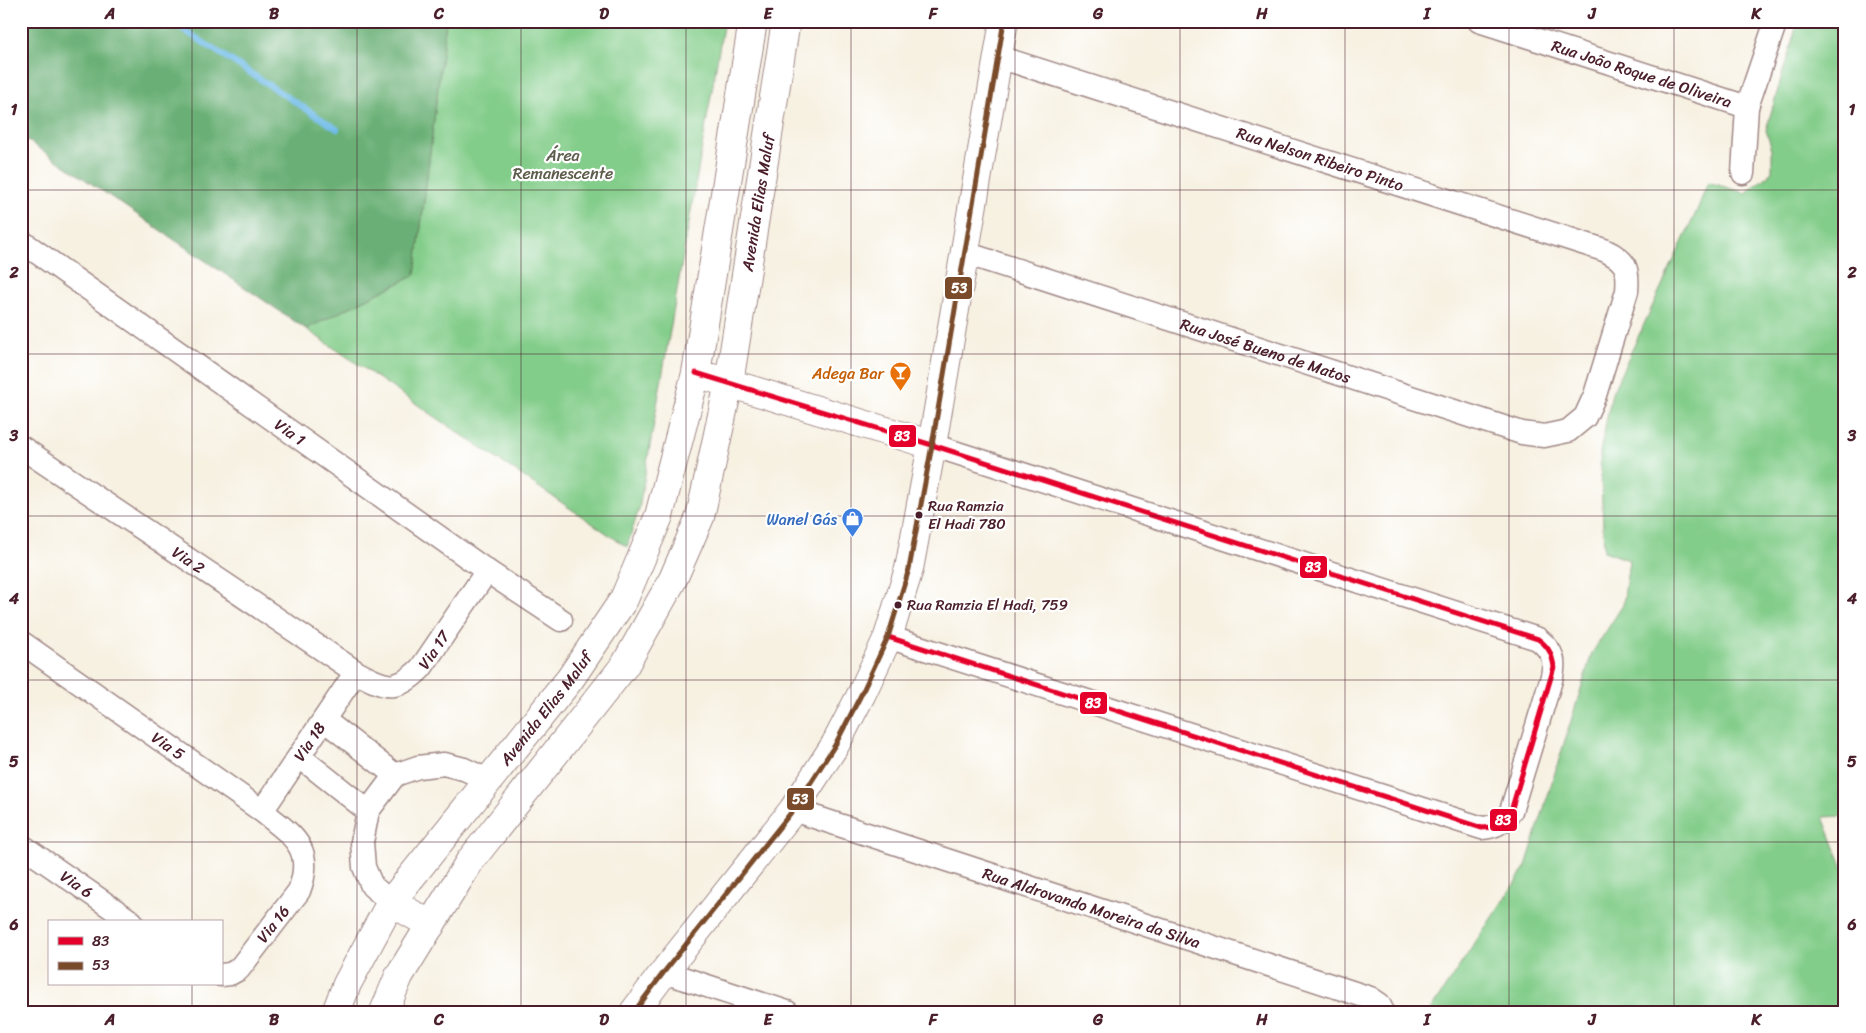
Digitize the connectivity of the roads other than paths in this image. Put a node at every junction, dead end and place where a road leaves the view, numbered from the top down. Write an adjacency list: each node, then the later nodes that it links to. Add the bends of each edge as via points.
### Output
1 (753, 21): 11 (street, Avenida Elias Maluf)
2 (786, 21): 12 (street, Avenida Elias Maluf)
3 (1004, 21): 6 (street)
4 (1480, 21): 7 (street, Rua João Roque de Oliveira)
5 (1776, 21): 7 (street)
6 (999, 57): 10 (street); 13 (street, Rua Nelson Ribeiro Pinto, via 1616,256 1625,265 1627,291 1595,395 1585,416)
7 (1748, 108): 8 (street)
8 (1743, 173)
9 (21, 241): 16 (street, Via 1)
10 (965, 253): 13 (street, Rua José Bueno de Matos, via 1522,433 1544,436); 14 (street)
11 (696, 373): 12 (street); 24 (street, Avenida Elias Maluf, via 659,516 624,599 570,680)
12 (729, 383): 14 (street); 30 (street, Avenida Elias Maluf, via 700,517 673,579 625,665)
13 (1568, 432)
14 (932, 445): 18 (street, via 909,569); 18 (street, via 1538,639 1548,646 1554,667 1511,811 1503,822 1482,828)
15 (21, 447): 20 (street, Via 2)
16 (487, 571): 17 (street, Via 1); 20 (street, Via 17, via 421,668 409,680 394,686 376,683)
17 (561, 620)
18 (888, 637): 25 (street, via 835,745)
19 (21, 642): 26 (street, Via 5)
20 (356, 672): 21 (street, Via 18)
21 (324, 720): 22 (street, Via 18); 23 (street)
22 (300, 758): 26 (street, Via 18); 27 (street)
23 (395, 775): 24 (street, via 418,767 444,764); 27 (street)
24 (488, 780): 30 (street, via 498,793 496,811); 31 (street, Avenida Elias Maluf)
25 (793, 810): 34 (street); 40 (street, Rua Aldrovando Moreira da Silva, via 1370,998 1379,1004)
26 (262, 811): 29 (street, Via 5, via 293,836)
27 (368, 811): 31 (street, via 362,842 364,867 372,886)
28 (21, 844): 32 (street, Via 6)
29 (304, 859): 35 (street, Via 16, via 304,878 299,892 239,968)
30 (470, 861): 33 (street, Avenida Elias Maluf)
31 (391, 902): 33 (street); 36 (street, Avenida Elias Maluf, via 347,984)
32 (129, 920)
33 (431, 925): 37 (street, Avenida Elias Maluf, via 399,976)
34 (664, 972): 38 (street); 39 (street)
35 (222, 975)
36 (336, 1012)
37 (384, 1012)
38 (634, 1012)
39 (787, 1012)
40 (1383, 1012)

